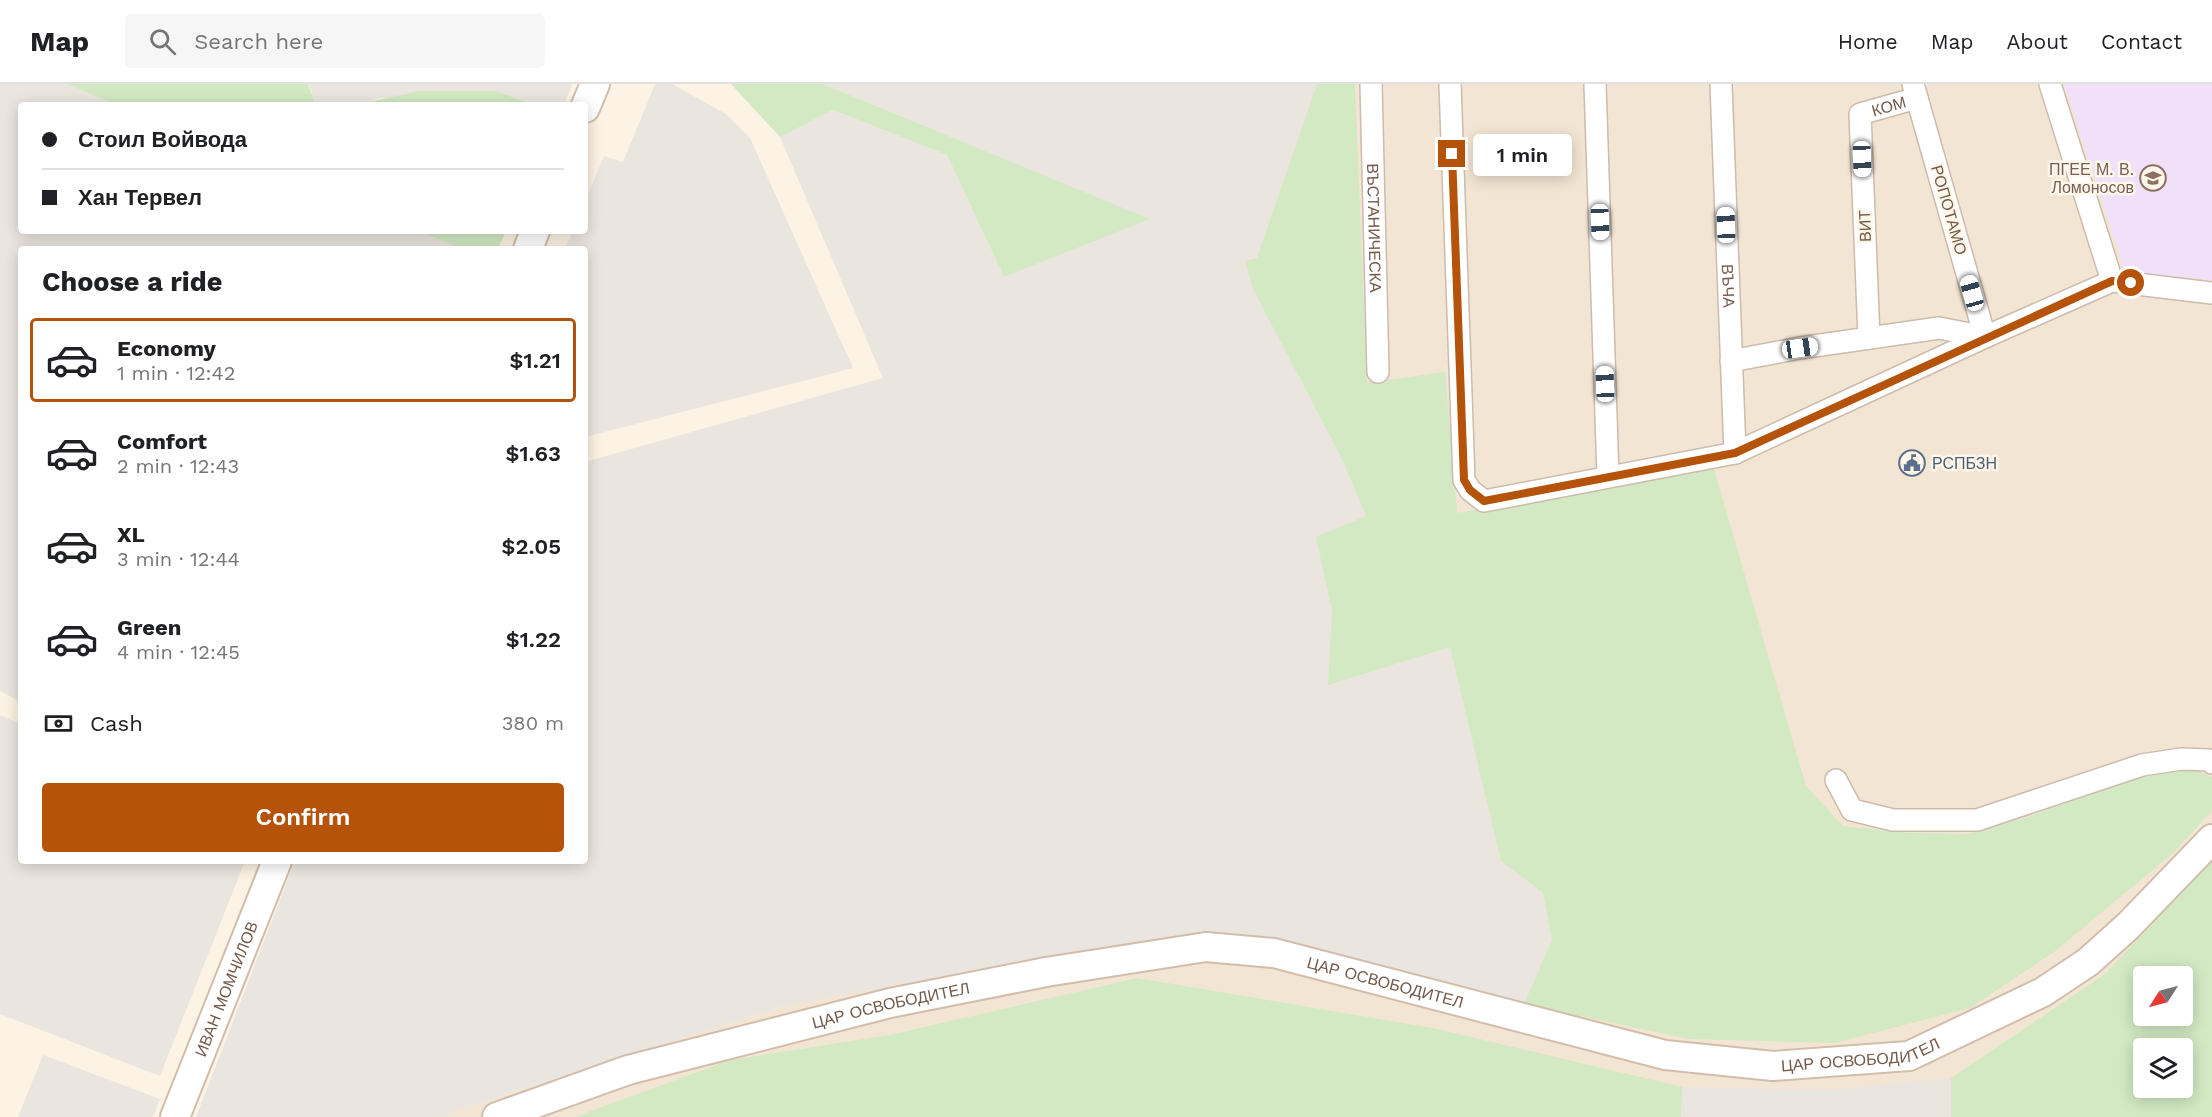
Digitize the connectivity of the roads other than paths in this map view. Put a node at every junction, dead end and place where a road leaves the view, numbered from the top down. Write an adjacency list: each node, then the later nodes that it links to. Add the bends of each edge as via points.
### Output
1 (595, 84): 8 (main road)
2 (1371, 84): 15 (street, ВЪСТАНИЧЕСКА)
3 (1450, 84): 17 (street, via 1464,480 1484,501)
4 (1595, 84): 17 (street)
5 (1721, 84): 14 (street, ВЪЧА)
6 (2050, 84): 10 (street)
7 (1915, 91): 9 (street, КОМ); 12 (street, РОПОТАМО)
8 (588, 102)
9 (1860, 114): 13 (street, ВИТ)
10 (2112, 281): 11 (street); 12 (street)
11 (2212, 293)
12 (1985, 337): 13 (street, via 1939,328); 16 (street)
13 (1869, 339): 14 (street)
14 (1731, 361): 16 (street, ВЪЧА)
15 (1378, 372)
16 (1735, 453): 17 (street)
17 (1608, 476)
18 (2212, 763): 19 (street, via 2181,759 2142,765 1977,820 1893,820 1852,810)
19 (1836, 780)
20 (2212, 839): 23 (main road, ЦАР ОСВОБОДИТЕЛ, via 2088,962 2043,992 1909,1056 1773,1066 1665,1055 1274,953 1206,947 1046,972 890,1003 628,1070)
21 (276, 864): 22 (main road, ИВАН МОМЧИЛОВ)
22 (175, 1117)
23 (497, 1117)

